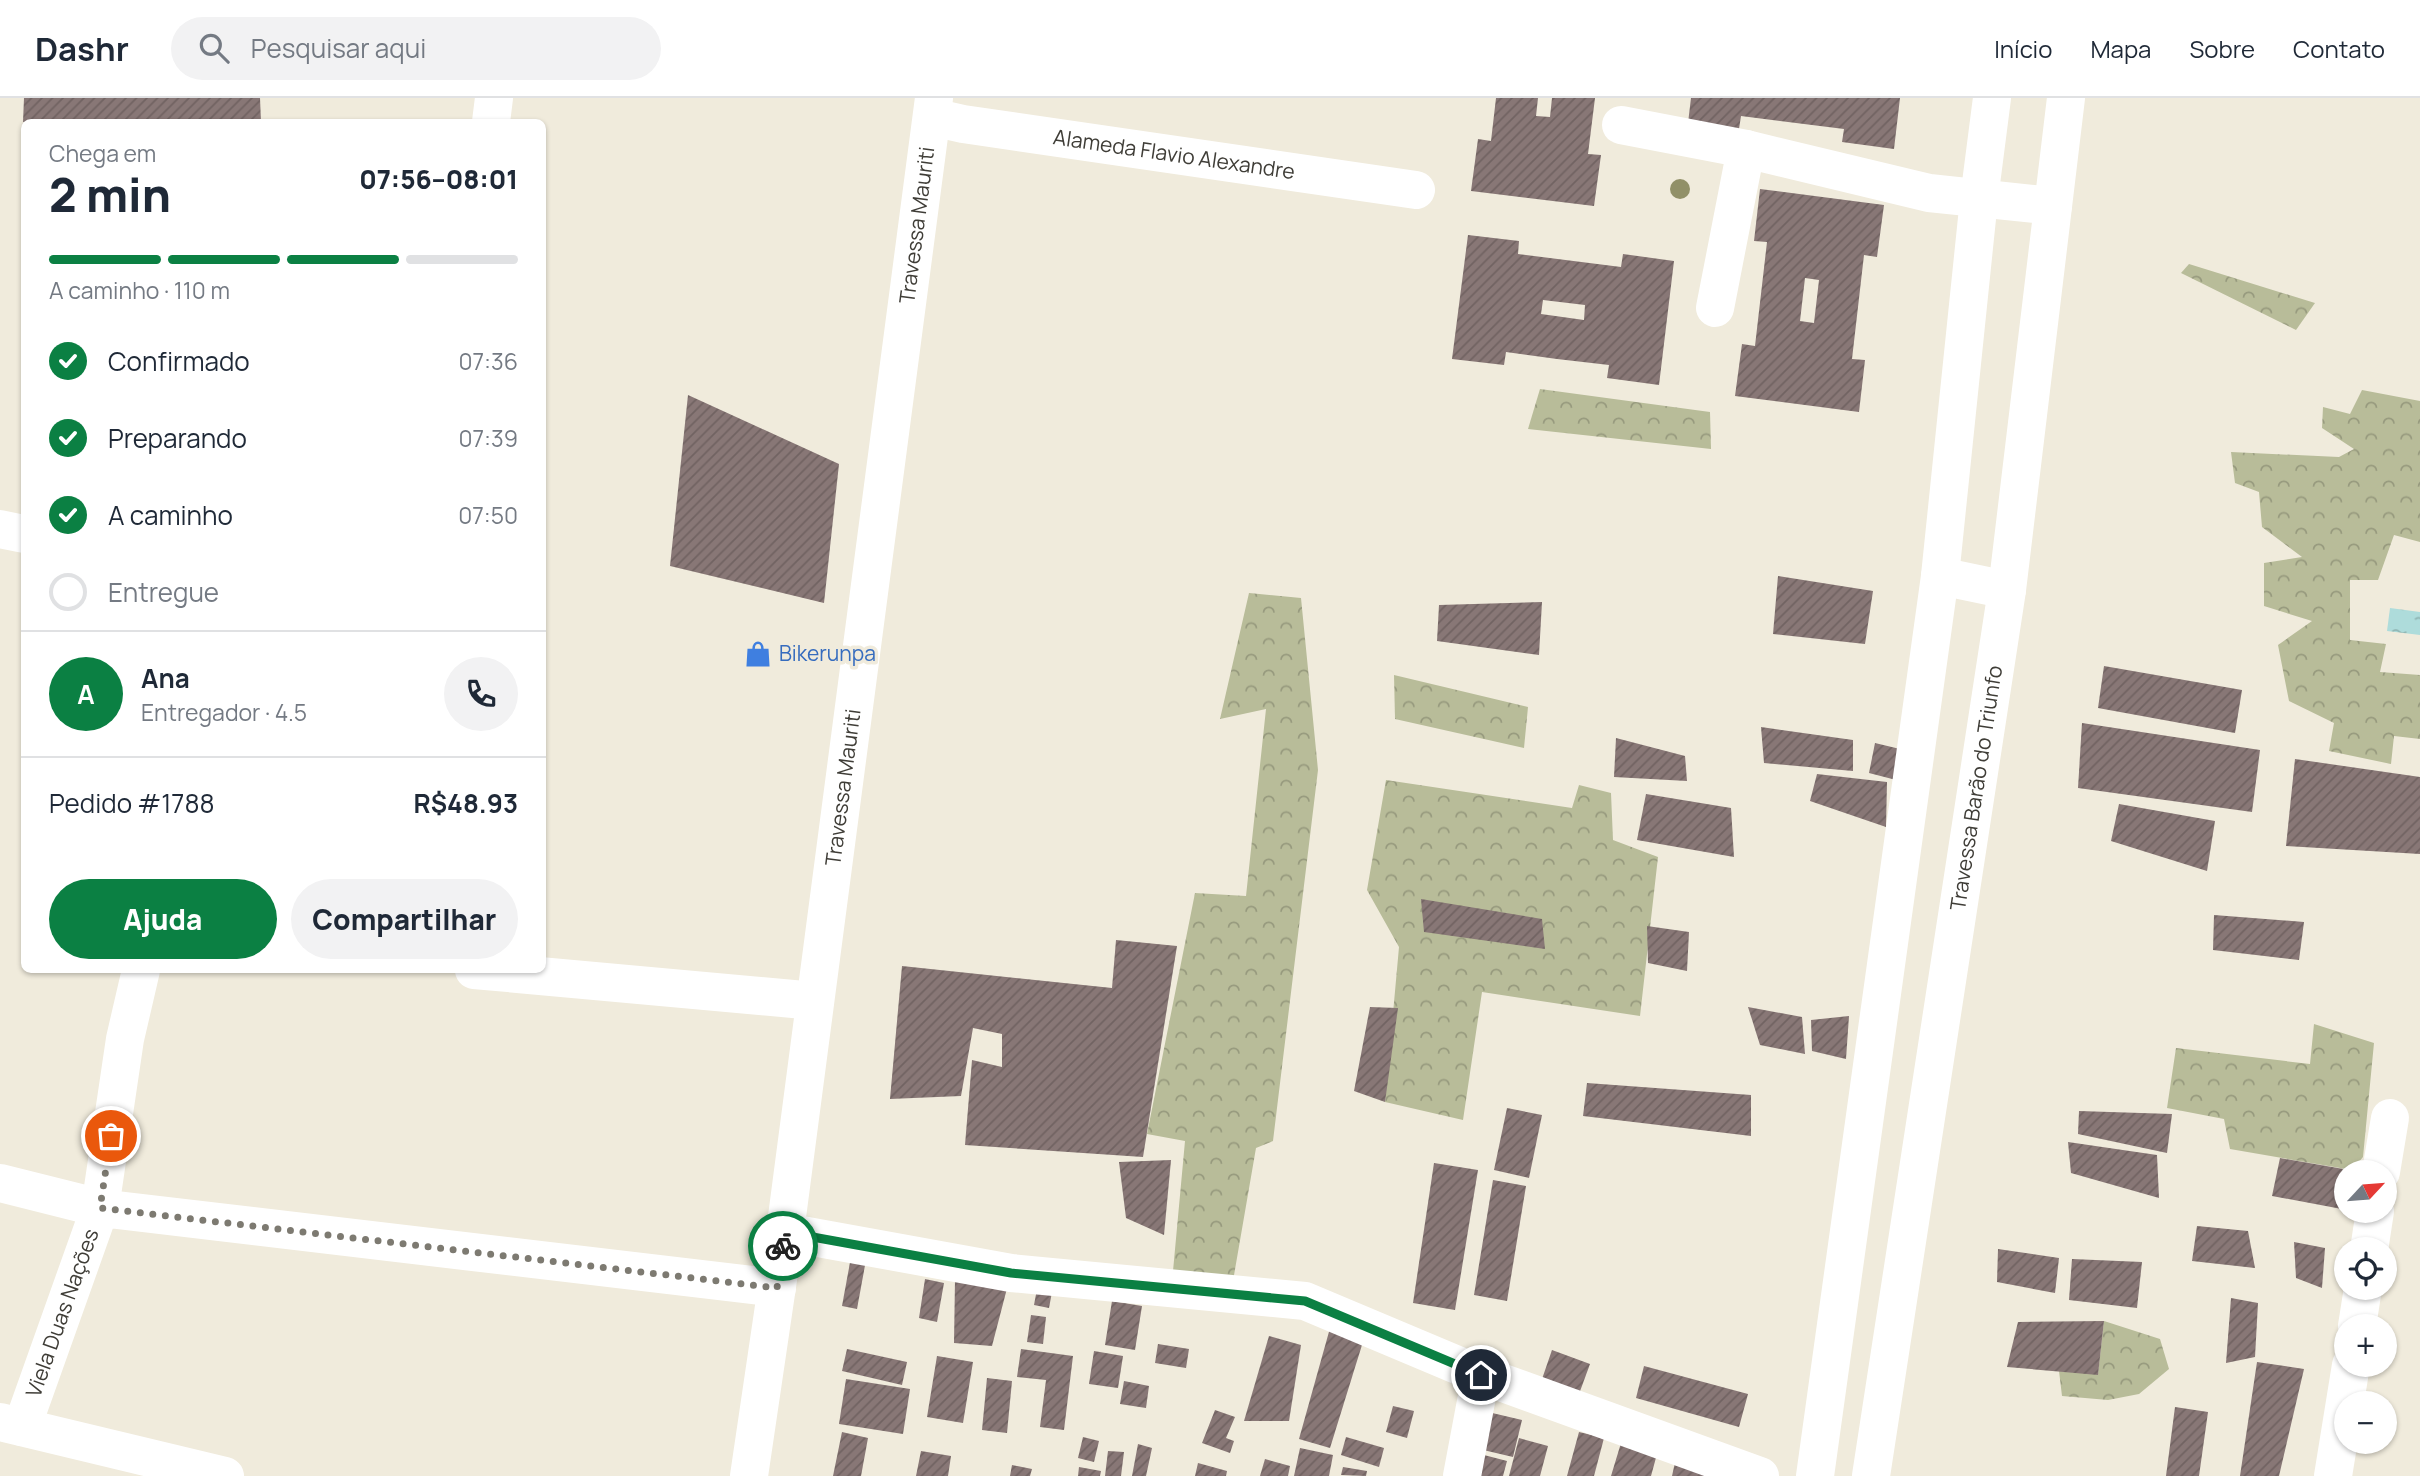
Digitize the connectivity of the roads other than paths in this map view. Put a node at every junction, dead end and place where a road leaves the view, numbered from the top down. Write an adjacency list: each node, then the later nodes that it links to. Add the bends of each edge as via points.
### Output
1 (494, 98): 5 (street)
2 (1992, 98): 9 (street)
3 (2066, 98): 10 (street, Travessa Barão do Triunfo)
4 (933, 107): 8 (street, Alameda Flavio Alexandre, via 977,126); 18 (street, Travessa Mauriti)
5 (491, 119)
6 (1621, 125): 7 (street)
7 (1746, 149): 9 (street, via 1929,193); 11 (street)
8 (1416, 190)
9 (1979, 199): 10 (street); 14 (street)
10 (2053, 206): 15 (street, Travessa Barão do Triunfo)
11 (1715, 308)
12 (0, 529): 13 (street)
13 (21, 533)
14 (1940, 576): 15 (street); 32 (street)
15 (2007, 590): 33 (street, Travessa Barão do Triunfo)
16 (140, 973): 22 (street, via 125,1039)
17 (507, 973): 18 (street)
18 (815, 1001): 23 (street, Travessa Mauriti)
19 (2390, 1118): 20 (street)
20 (2383, 1160)
21 (0, 1183): 22 (street)
22 (100, 1208): 24 (street, Viela Duas Nações); 27 (street, Viela Duas Nações)
23 (785, 1232): 24 (street, Travessa Mauriti); 25 (street, via 1011,1273 1305,1301)
24 (777, 1288): 29 (street, Travessa Mauriti)
25 (1481, 1375): 30 (street); 31 (street)
26 (2349, 1377): 34 (street)
27 (11, 1424): 28 (street)
28 (225, 1476)
29 (749, 1476)
30 (1462, 1476)
31 (1760, 1476)
32 (1815, 1476)
33 (1871, 1476)
34 (2333, 1476)

